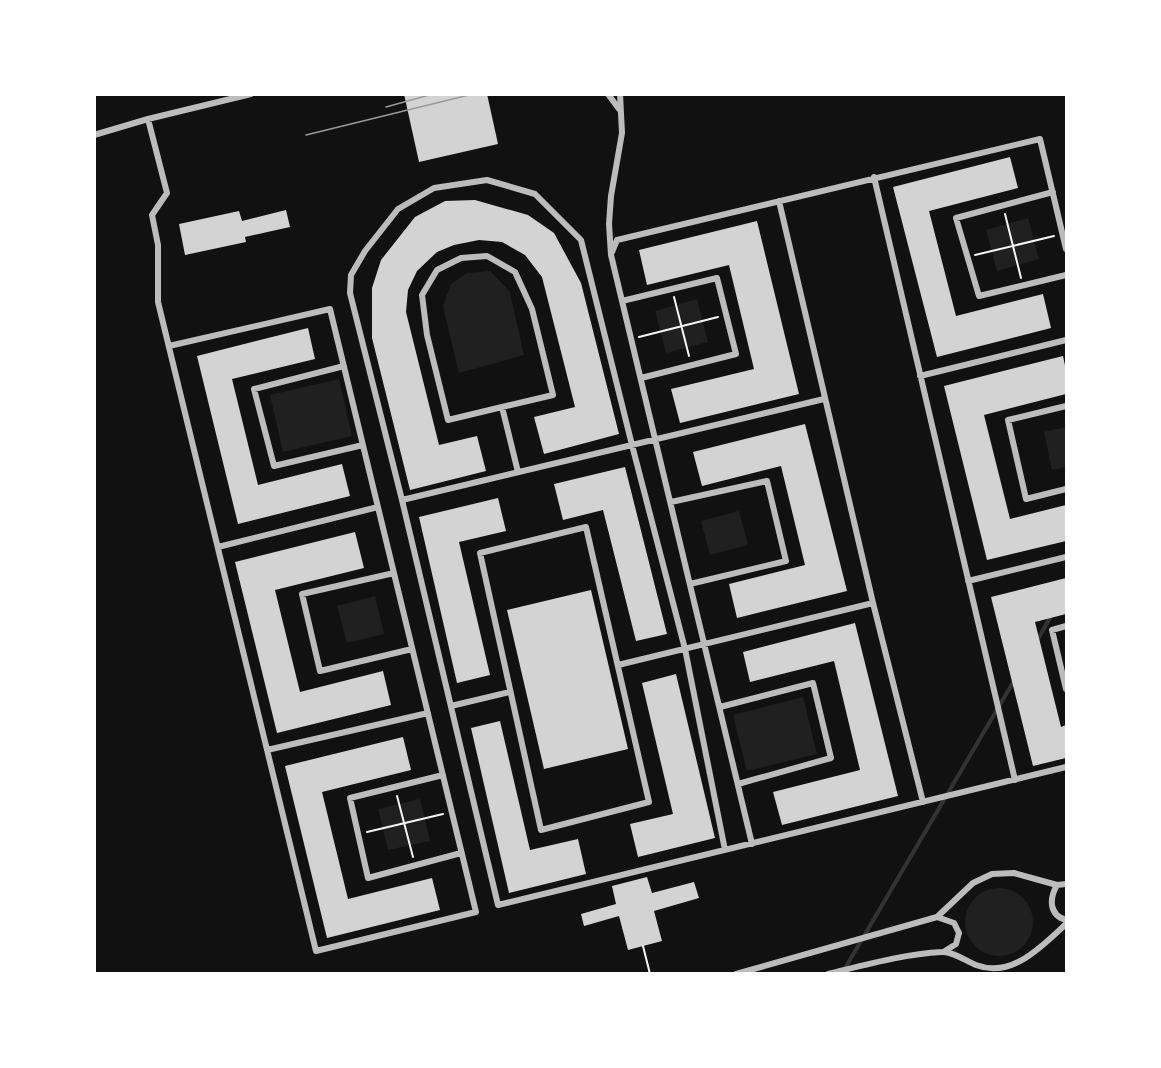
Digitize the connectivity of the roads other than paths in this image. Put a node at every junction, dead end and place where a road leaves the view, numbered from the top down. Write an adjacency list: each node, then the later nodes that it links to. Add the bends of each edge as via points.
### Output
1 (251, 94): 5 (street)
2 (609, 94): 4 (street)
3 (620, 94): 4 (street)
4 (619, 109): 11 (street, via 622,133 611,196)
5 (148, 119): 6 (street); 15 (street, via 167,194 152,215 158,245 158,302)
6 (94, 135)
7 (874, 177): 8 (street, via 1040,138); 9 (street); 17 (street)
8 (1053, 192): 10 (street); 12 (street, via 956,218 979,296)
9 (779, 201): 11 (street, via 617,240); 19 (street)
10 (1066, 249)
11 (611, 255): 13 (street)
12 (1066, 275)
13 (622, 300): 18 (street); 18 (street, via 717,278 736,354)
14 (1066, 340): 17 (street)
15 (169, 346): 16 (street, via 330,309); 30 (street)
16 (344, 366): 23 (street); 23 (street, via 254,389 274,466)
17 (920, 376): 33 (street)
18 (641, 378): 22 (street)
19 (824, 399): 22 (street); 35 (street)
20 (1066, 406): 26 (street, via 1008,420 1026,498)
21 (502, 407): 21 (street, via 553,395 532,309 515,272 487,256 460,258 437,270 422,295 427,335 448,420); 25 (street)
22 (656, 439): 24 (street); 28 (street)
23 (363, 445): 29 (street)
24 (632, 445): 25 (street); 27 (street, via 581,240 535,194 487,180 434,188 398,209 351,275 350,293); 38 (street)
25 (518, 472): 27 (street)
26 (1066, 489)
27 (402, 500): 43 (street)
28 (671, 502): 34 (street); 34 (street, via 767,481 786,561)
29 (378, 507): 30 (street); 32 (street)
30 (218, 547): 46 (street)
31 (1066, 557): 33 (street)
32 (394, 573): 39 (street); 39 (street, via 302,594 320,671)
33 (968, 581): 49 (street)
34 (690, 584): 37 (street)
35 (873, 603): 37 (street); 51 (street)
36 (1066, 626): 41 (street, via 1052,630)
37 (705, 644): 38 (street); 44 (street)
38 (685, 648): 40 (street); 53 (street)
39 (412, 649): 45 (street)
40 (618, 665): 42 (street, via 586,528 480,553); 42 (street, via 649,802 541,830)
41 (1066, 689)
42 (510, 692): 43 (street)
43 (451, 706): 53 (street, via 498,905)
44 (720, 707): 50 (street); 50 (street, via 813,683 831,758)
45 (428, 713): 46 (street); 48 (street)
46 (267, 750): 54 (street, via 316,951 476,912)
47 (1066, 767): 49 (street)
48 (443, 775): 54 (street); 54 (street, via 350,798 368,878)
49 (1015, 780): 51 (street)
50 (738, 784): 52 (street)
51 (923, 802): 52 (street)
52 (752, 844): 53 (street)
53 (725, 850)
54 (462, 853)
55 (1066, 884): 56 (street)
56 (1057, 885): 57 (street, via 1014,873 992,874 973,883); 58 (street, via 1051,902 1054,913)
57 (937, 917): 59 (street, via 954,923 959,933 956,944); 60 (street)
58 (1066, 922): 59 (street, via 1026,958 1002,968 979,966)
59 (945, 951): 61 (street)
60 (736, 974)
61 (828, 974)

